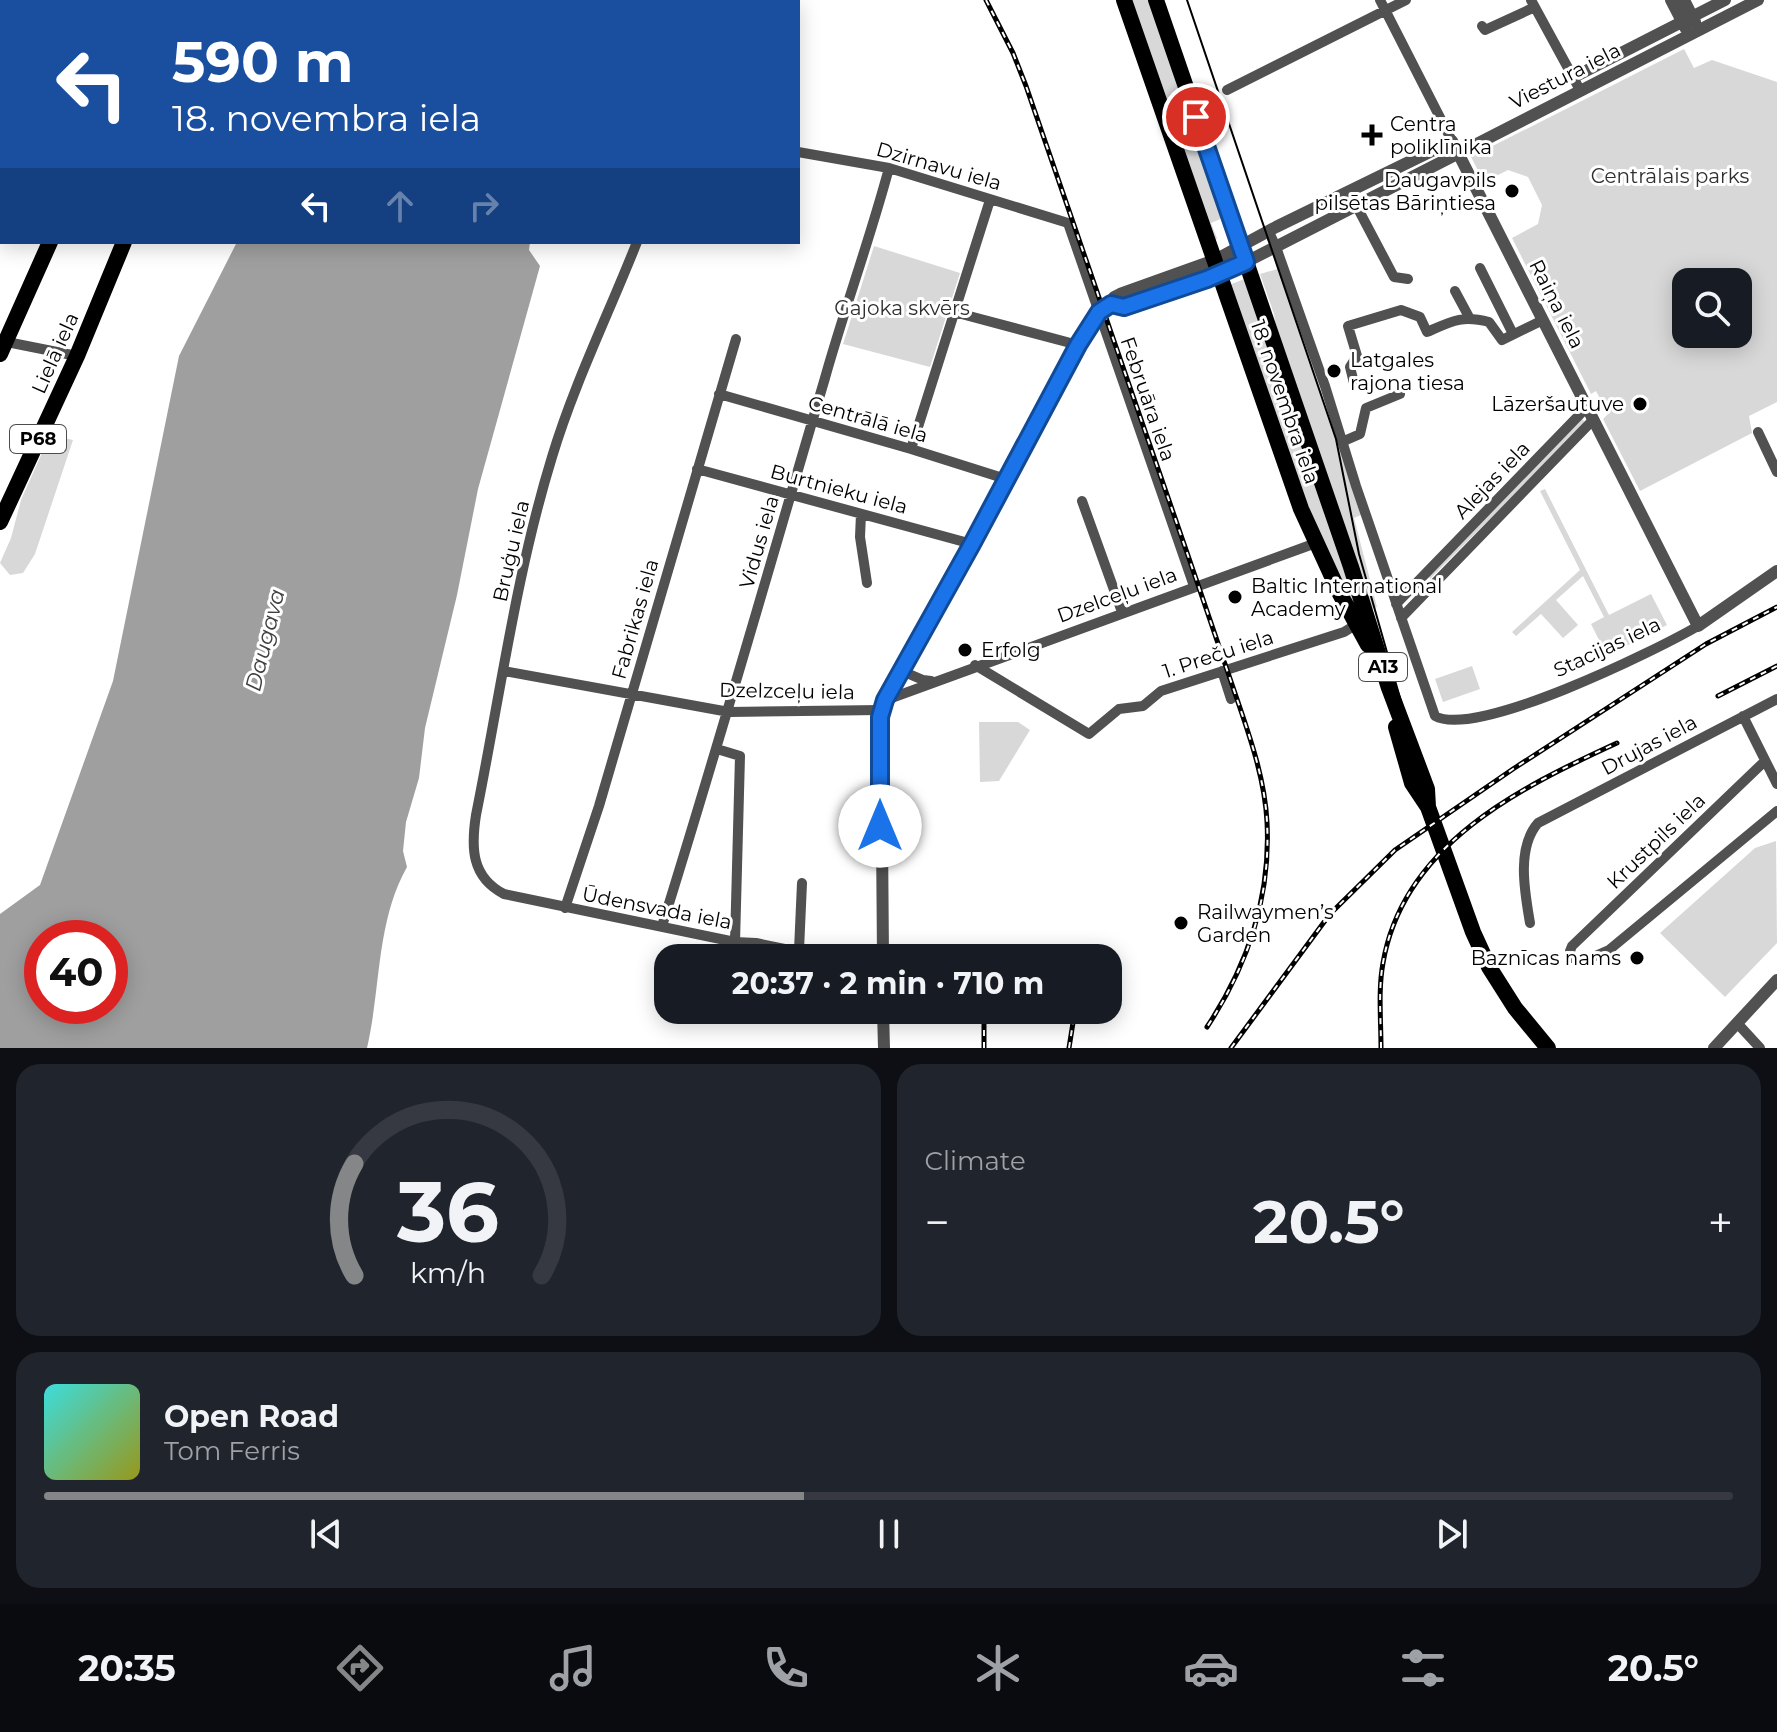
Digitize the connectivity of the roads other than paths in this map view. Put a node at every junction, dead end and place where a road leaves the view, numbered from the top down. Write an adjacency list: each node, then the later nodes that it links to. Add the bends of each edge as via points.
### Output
1 (1124, 0): 28 (main road, 18. novembra iela / A13)
2 (1156, 0): 27 (main road, 18. novembra iela / A13)
3 (1406, 0): 9 (street)
4 (1671, 0): 10 (street)
5 (1684, 0): 10 (street)
6 (1725, 0): 10 (street, Viestura iela)
7 (1758, 0): 12 (street, Viestura iela)
8 (1533, 4): 11 (street, via 1485,30); 13 (street)
9 (1383, 5): 14 (street); 16 (street, Raiņa iela)
10 (1688, 20): 12 (street); 13 (street, Viestura iela)
11 (1482, 26)
12 (1694, 32): 15 (street, Viestura iela)
13 (1574, 77): 15 (street)
14 (1227, 90)
15 (1580, 90): 16 (street, Viestura iela)
16 (1455, 147): 20 (street, Viestura iela); 22 (street, Viestura iela); 35 (street, Raiņa iela)
17 (800, 152): 18 (street, Dzirnavu iela)
18 (889, 168): 19 (street, Dzirnavu iela); 46 (street, Vidus iela)
19 (990, 200): 21 (street, Dzirnavu iela); 32 (street)
20 (1356, 205): 26 (street, Viestura iela); 30 (street, via 1394,277)
21 (1068, 223): 33 (street, Februāra iela)
22 (1269, 232): 26 (street, 18. novembra iela); 27 (street, Viestura iela)
23 (49, 244): 38 (main road)
24 (123, 244): 40 (main road, Lielā iela / P68)
25 (636, 244): 70 (street, Bruģu iela, via 552,456 523,565)
26 (1276, 247): 27 (street, Viestura iela); 48 (street, 18. novembra iela)
27 (1244, 255): 28 (street, Viestura iela); 84 (main road, 18. novembra iela / A13, via 1427,789)
28 (1217, 267): 33 (street, Viestura iela, via 1120,294); 57 (main road, 18. novembra iela / A13)
29 (1480, 268): 36 (street)
30 (1408, 279)
31 (1455, 291): 34 (street)
32 (954, 312): 39 (street); 49 (street)
33 (1099, 312): 39 (street); 62 (street, Februāra iela)
34 (1469, 317): 36 (street, via 1489,322 1502,340); 41 (street, via 1427,332 1420,317 1401,310 1348,326 1357,356 1350,367)
35 (1543, 320): 36 (street); 44 (street, Raiņa iela)
36 (1513, 334)
37 (736, 339): 42 (street, Fabrikas iela)
38 (2, 345): 40 (street)
39 (1078, 345): 52 (street)
40 (77, 356): 56 (main road, Lielā iela / P68)
41 (1354, 383)
42 (719, 394): 46 (street, Centrālā iela); 50 (street, Fabrikas iela)
43 (1400, 394): 48 (street, via 1366,408 1360,434)
44 (1587, 407): 45 (street, Raiņa iela); 60 (street, Alejas iela)
45 (1593, 420): 63 (street, Alejas iela); 68 (street, Raiņa iela)
46 (812, 422): 49 (street, Centrālā iela); 53 (street, Vidus iela)
47 (1758, 432): 51 (street)
48 (1344, 441): 64 (street, 18. novembra iela)
49 (911, 449): 52 (street, Centrālā iela)
50 (697, 469): 53 (street, Burtnieku iela); 74 (street, Fabrikas iela)
51 (1777, 472)
52 (1006, 479): 58 (street)
53 (791, 495): 55 (street, Burtnieku iela); 78 (street, Vidus iela)
54 (1082, 501): 65 (street)
55 (861, 514): 58 (street, Burtnieku iela); 61 (street)
56 (0, 522)
57 (1316, 543): 62 (street, Dzelceļu iela); 67 (main road, 18. novembra iela / A13)
58 (972, 544): 71 (street)
59 (1777, 571): 68 (street, Stacijas iela)
60 (1422, 577): 63 (street); 64 (street, Alejas iela)
61 (867, 583)
62 (1194, 586): 65 (street, Dzelceļu iela)
63 (1432, 587): 66 (street, Alejas iela)
64 (1396, 604): 66 (street, 18. novembra iela)
65 (1122, 612): 69 (street, Dzelceļu iela)
66 (1401, 618): 80 (street, 18. novembra iela)
67 (1357, 624): 72 (street, 1. Preču iela); 84 (main road, 18. novembra iela / A13, via 1380,671 1412,783)
68 (1698, 626): 80 (street, Stacijas iela, via 1555,694 1469,719)
69 (975, 665): 72 (street, 1. Preču iela, via 1089,734 1119,709 1143,706 1161,691); 73 (street, Dzelceļu iela)
70 (504, 671): 74 (street, Dzelzceļu iela); 86 (street, Bruģu iela, via 472,841)
71 (902, 671): 73 (street); 77 (street)
72 (1222, 671): 75 (street)
73 (931, 681): 77 (street, Dzelceļu iela)
74 (632, 693): 78 (street, Dzelzceļu iela); 88 (street, Fabrikas iela)
75 (1231, 699)
76 (1777, 699): 79 (street, Drujas iela)
77 (883, 705): 78 (street, Dzelzceļu iela); 94 (street)
78 (729, 712): 81 (street, Vidus iela)
79 (1743, 716): 82 (street); 89 (street, Drujas iela, via 1538,823 1524,864)
80 (1438, 719)
81 (717, 749): 90 (street, Vidus iela); 91 (street, via 740,756)
82 (1765, 761): 83 (street); 85 (street, Krustpils iela, via 1572,946 1572,958 1584,961 1609,950)
83 (1777, 784)
84 (1428, 807): 99 (main road, 18. novembra iela / A13, via 1489,967)
85 (1777, 811)
86 (484, 880): 88 (street, Ūdensvada iela, via 504,894)
87 (802, 883): 93 (street)
88 (565, 908): 90 (street, Ūdensvada iela)
89 (1530, 923)
90 (662, 926): 91 (street, Ūdensvada iela)
91 (735, 942): 92 (street, Ūdensvada iela)
92 (762, 944)
93 (799, 944)
94 (883, 944)
95 (1777, 980): 96 (street)
96 (1737, 1023): 100 (street); 101 (street)
97 (883, 1024): 98 (street)
98 (884, 1048)
99 (1548, 1048)
100 (1714, 1048)
101 (1760, 1048)

